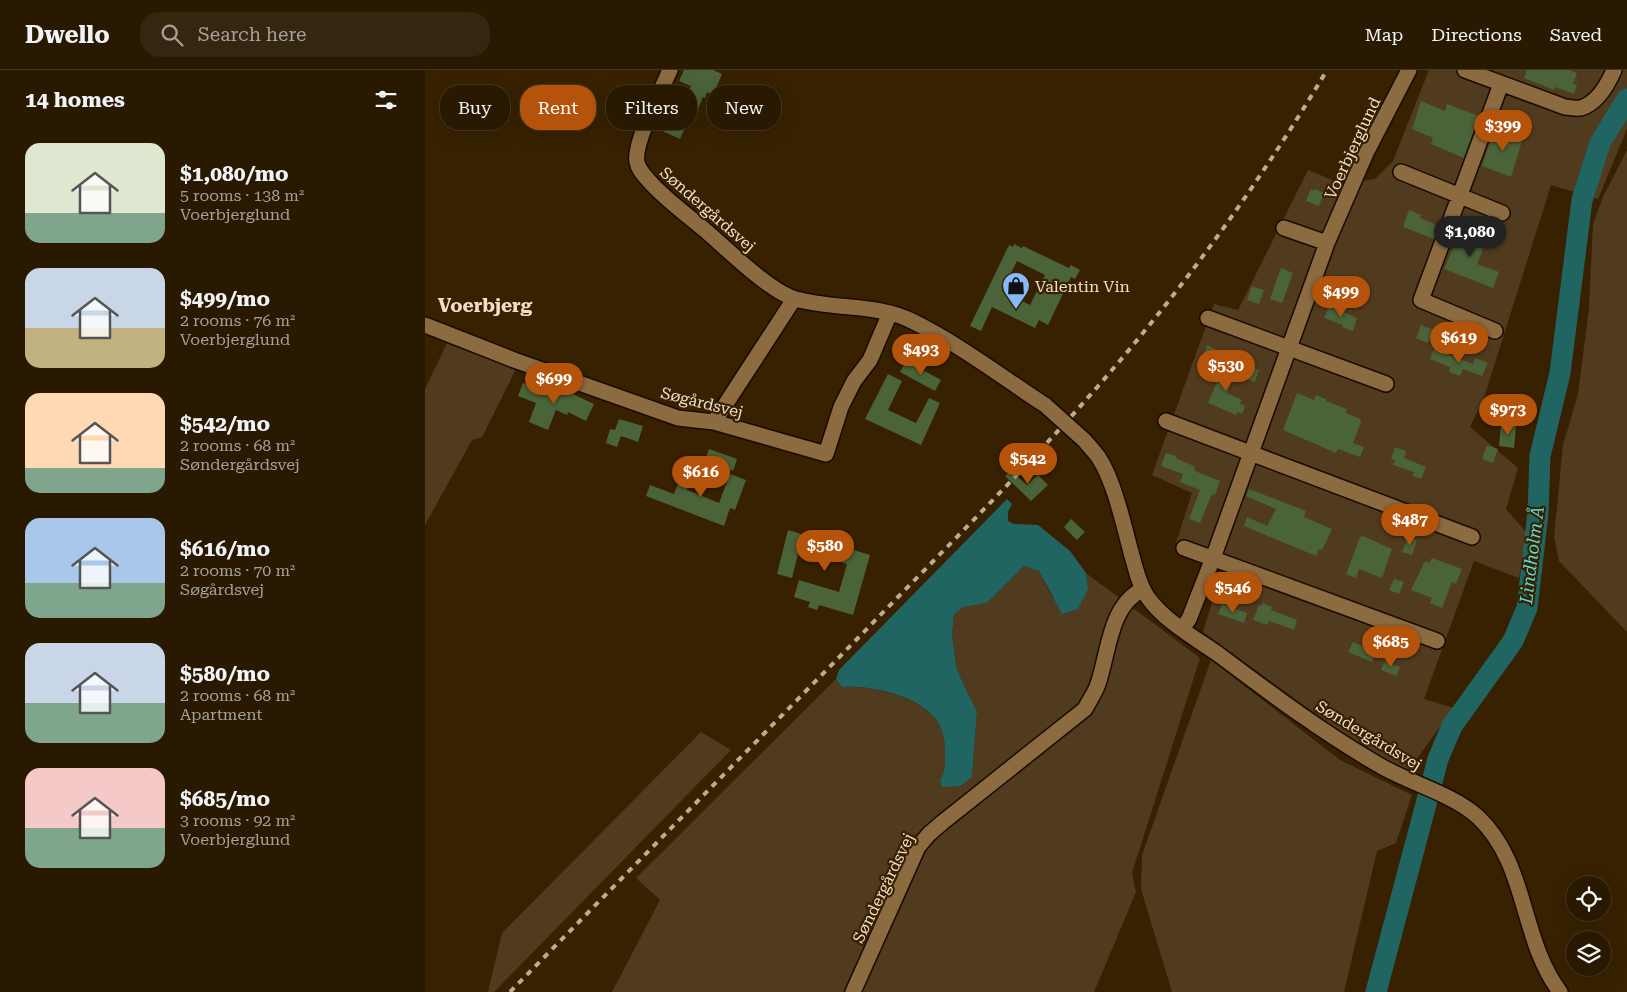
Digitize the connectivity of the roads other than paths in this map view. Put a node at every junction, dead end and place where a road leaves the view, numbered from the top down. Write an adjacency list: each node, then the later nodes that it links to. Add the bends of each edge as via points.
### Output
1 (670, 70): 11 (street, Søndergårdsvej, via 637,148 640,170 670,201 769,285)
2 (1409, 70): 10 (street, Voerbjerglund, via 1366,153)
3 (1465, 70): 5 (street)
4 (1614, 70): 5 (street, via 1609,83 1580,108 1565,107)
5 (1501, 84): 7 (street)
6 (1401, 172): 7 (street)
7 (1460, 196): 8 (street); 15 (street, via 1421,300)
8 (1502, 213)
9 (1284, 228): 10 (street)
10 (1327, 243): 16 (street, Voerbjerglund)
11 (793, 299): 12 (street, Søndergårdsvej); 19 (street)
12 (890, 313): 19 (street, Søgårdsvej, via 870,360 854,381 841,407 826,454); 24 (street, Søndergårdsvej, bridge, via 913,321 952,344 1045,405 1084,440 1108,476)
13 (1208, 318): 16 (street)
14 (425, 325): 19 (street, Søgårdsvej, via 679,418)
15 (1495, 331)
16 (1290, 349): 17 (street); 20 (street, Voerbjerglund)
17 (1386, 384)
18 (1166, 421): 20 (street)
19 (714, 422)
20 (1252, 452): 21 (street); 23 (street, Voerbjerglund)
21 (1473, 536)
22 (1184, 548): 23 (street)
23 (1213, 558): 25 (street, Voerbjerglund); 26 (street)
24 (1143, 589): 25 (street, Søndergårdsvej, via 1158,610); 27 (street, Søndergårdsvej, via 1123,605 1117,617 1097,686 1085,709 943,822 918,847)
25 (1183, 629): 28 (street, Søndergårdsvej, via 1300,714 1379,765 1443,795 1477,816 1501,844 1512,866 1543,964)
26 (1437, 641)
27 (853, 992)
28 (1560, 992)

